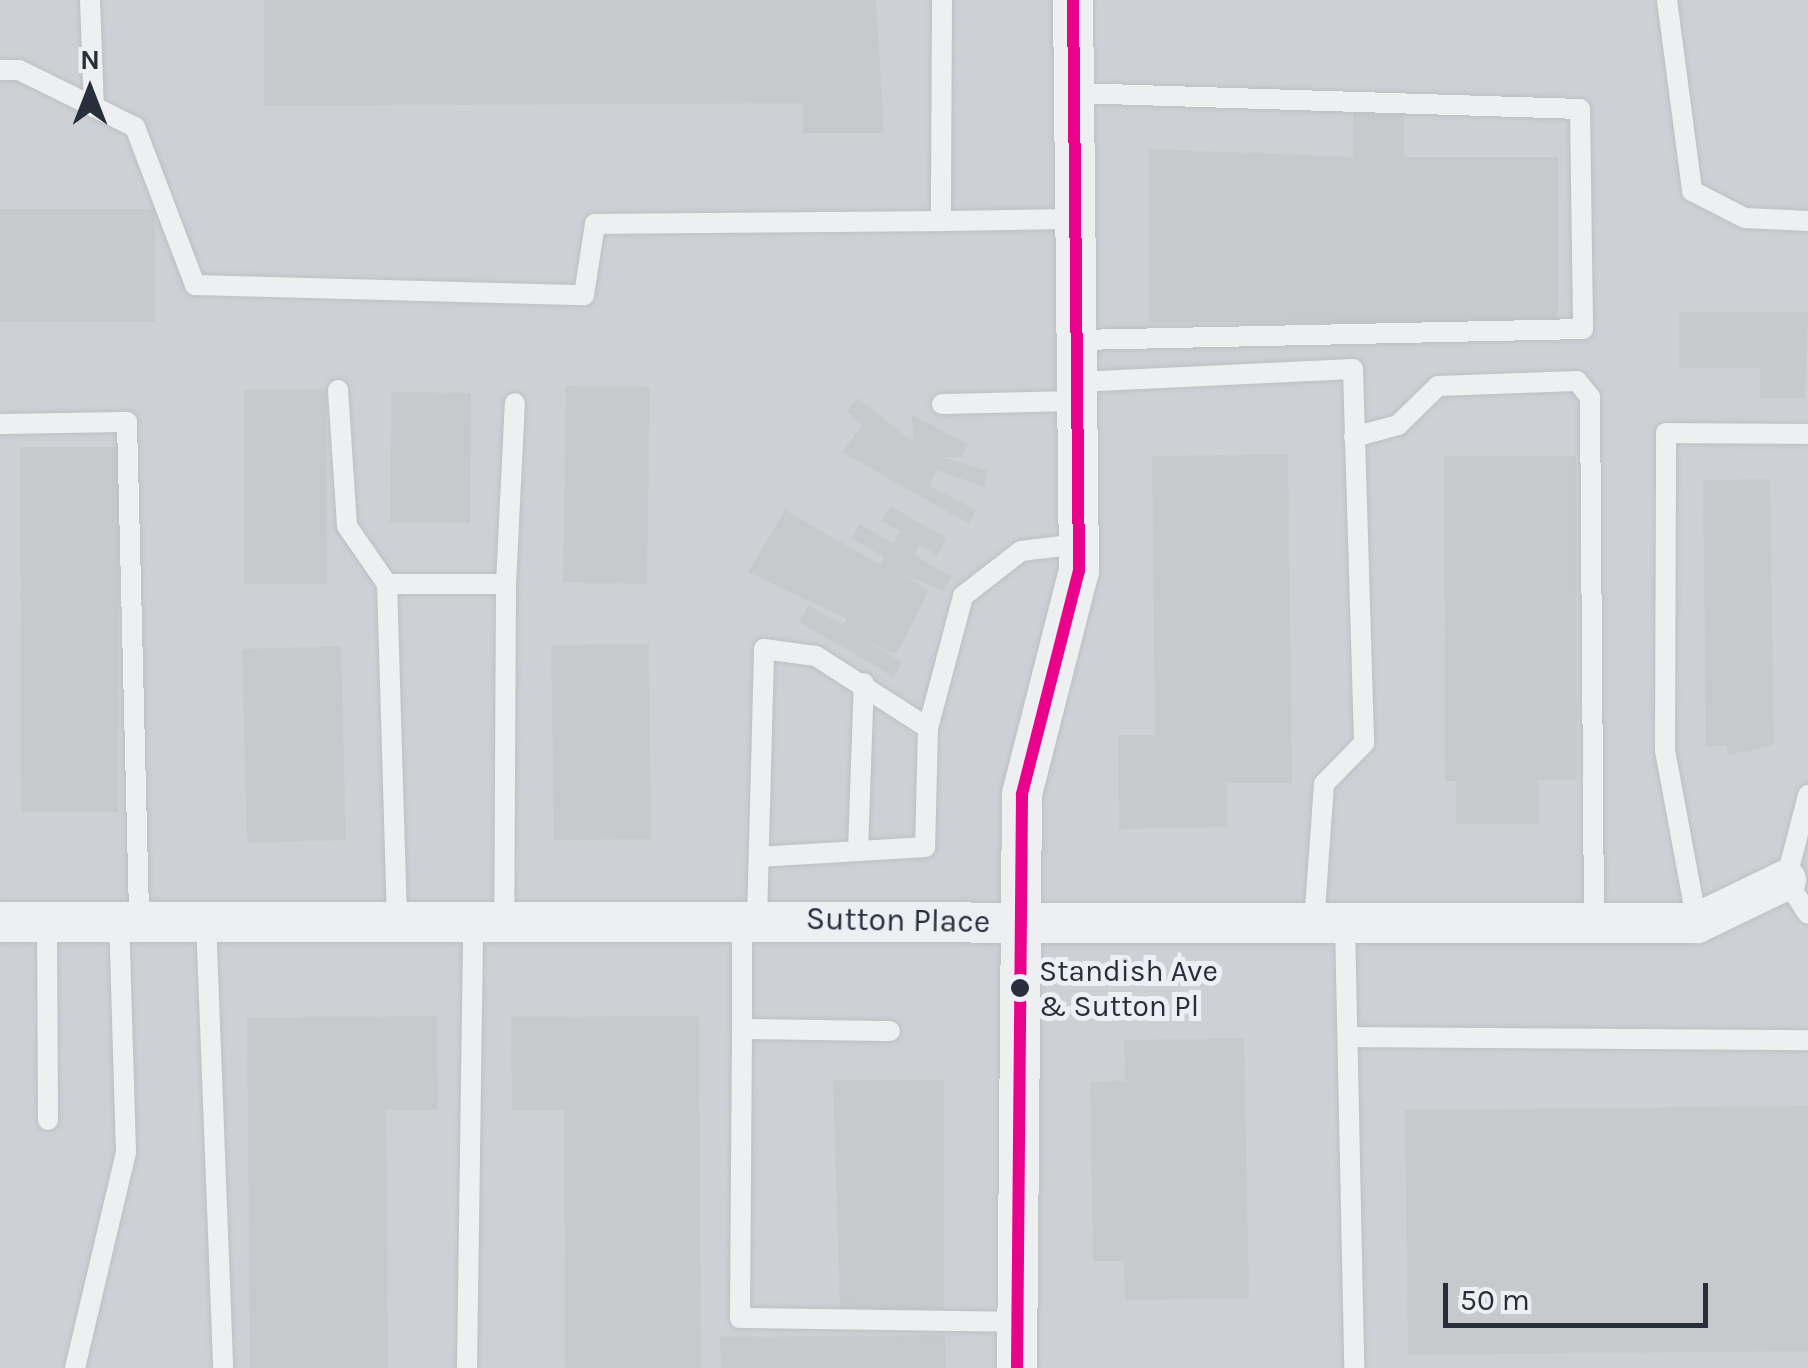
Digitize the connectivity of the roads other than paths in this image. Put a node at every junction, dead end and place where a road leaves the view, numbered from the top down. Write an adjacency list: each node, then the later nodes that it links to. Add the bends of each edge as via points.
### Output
1 (90, 0): 7 (lane)
2 (942, 0): 9 (lane)
3 (1073, 0): 6 (street)
4 (1667, 0): 10 (lane, via 1692,191 1745,218)
5 (0, 70): 7 (lane)
6 (1074, 93): 8 (street); 11 (lane, via 1580,108 1583,329)
7 (94, 107): 9 (lane, via 135,127 195,285 584,295 595,224)
8 (1075, 219): 9 (lane); 11 (street)
9 (941, 221)
10 (1808, 221)
11 (1077, 340): 13 (street)
12 (338, 390): 20 (lane, via 347,526)
13 (1077, 391): 15 (lane); 18 (lane, via 1352,369); 19 (street)
14 (514, 403): 21 (lane)
15 (942, 404)
16 (0, 424): 33 (lane, via 127,422)
17 (1808, 434): 39 (lane, via 1666,433 1665,751)
18 (1354, 438): 37 (lane, via 1364,744 1324,784); 38 (lane, via 1398,425 1438,386 1577,381 1590,397)
19 (1078, 544): 23 (lane, via 1021,551 964,596); 36 (street, via 1022,794)
20 (386, 584): 21 (lane); 30 (lane)
21 (506, 584): 29 (lane)
22 (864, 683): 23 (lane); 25 (lane); 26 (lane, via 816,656 764,650)
23 (928, 728): 25 (lane, via 924,847)
24 (1808, 795): 27 (lane)
25 (858, 852): 26 (lane)
26 (759, 857): 31 (lane)
27 (1786, 880): 28 (lane); 39 (street, Sutton Place)
28 (1808, 914)
29 (488, 918): 30 (street, Sutton Place); 31 (street, Sutton Place); 48 (lane)
30 (397, 919): 32 (street, Sutton Place)
31 (750, 919): 36 (street, Sutton Place); 40 (lane)
32 (206, 920): 33 (street, Sutton Place); 47 (lane)
33 (129, 921): 35 (street, Sutton Place); 46 (lane, via 126,1152)
34 (0, 922): 35 (street, Sutton Place)
35 (47, 922): 44 (lane)
36 (1017, 922): 37 (street, Sutton Place); 45 (street)
37 (1330, 922): 38 (street, Sutton Place); 42 (lane)
38 (1594, 922): 39 (street, Sutton Place)
39 (1696, 922)
40 (742, 1029): 41 (lane); 45 (lane, via 740,1318)
41 (890, 1031)
42 (1348, 1037): 43 (lane); 50 (lane)
43 (1808, 1040)
44 (48, 1120)
45 (1017, 1322): 49 (street)
46 (75, 1368)
47 (223, 1368)
48 (467, 1368)
49 (1017, 1368)
50 (1354, 1368)

